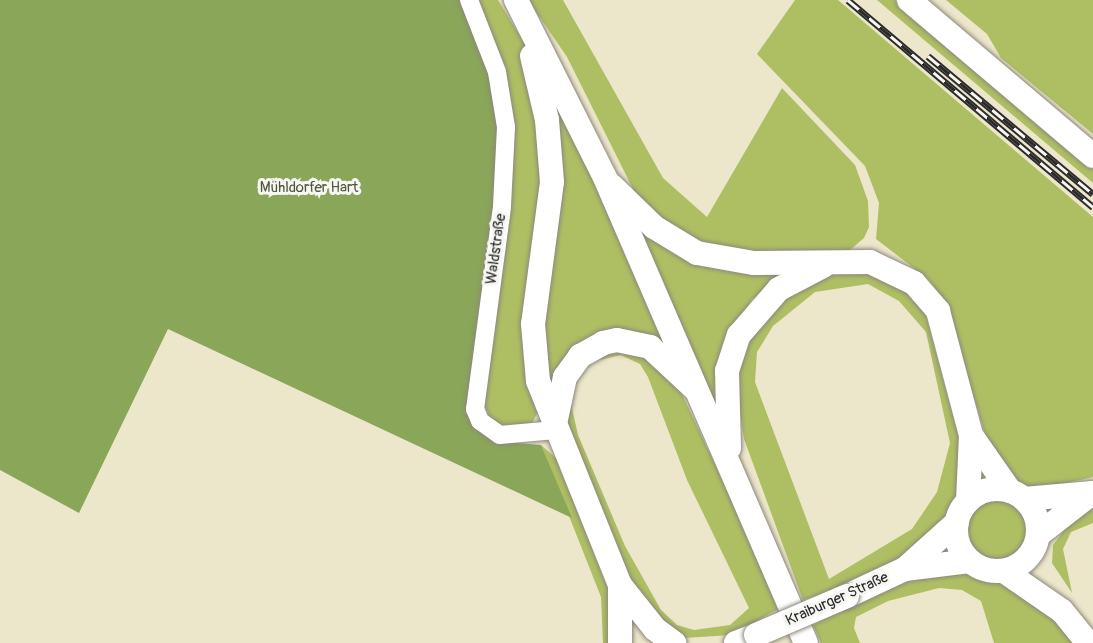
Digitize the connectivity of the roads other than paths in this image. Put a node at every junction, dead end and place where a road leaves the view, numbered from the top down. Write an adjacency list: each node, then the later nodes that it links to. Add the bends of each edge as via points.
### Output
1 (469, 0): 8 (street, Waldstraße, via 497,72 506,127 504,197 475,409 480,421 500,435)
2 (909, 0): 4 (main road)
3 (519, 6): 5 (main road); 8 (main road, via 550,150 549,216 533,324 538,381)
4 (1093, 156)
5 (606, 180): 6 (main road, via 654,227 697,253 754,263); 7 (main road)
6 (839, 262): 9 (main road, via 882,265 932,301); 10 (main road, via 779,289 740,335 727,372)
7 (703, 398): 8 (main road, via 650,347 617,340 603,343 580,356 565,377); 10 (main road)
8 (555, 430): 19 (main road)
9 (971, 435): 12 (main road); 13 (main road)
10 (729, 457): 25 (main road)
11 (1092, 493): 12 (main road); 15 (main road)
12 (1017, 495): 13 (main road, via 988,490); 15 (main road, via 1036,516)
13 (969, 501): 14 (main road)
14 (957, 522): 16 (main road, via 958,543); 17 (main road, Kraiburger Straße)
15 (1035, 543): 18 (main road); 20 (main road)
16 (970, 561): 17 (main road, Kraiburger Straße); 18 (main road)
17 (905, 569): 22 (main road, Kraiburger Straße, bridge)
18 (1004, 571): 20 (main road)
19 (619, 592): 21 (main road); 23 (main road)
20 (1062, 611): 26 (main road)
21 (650, 638): 24 (main road)
22 (746, 639)
23 (620, 643)
24 (674, 643)
25 (806, 643)
26 (1088, 643)

